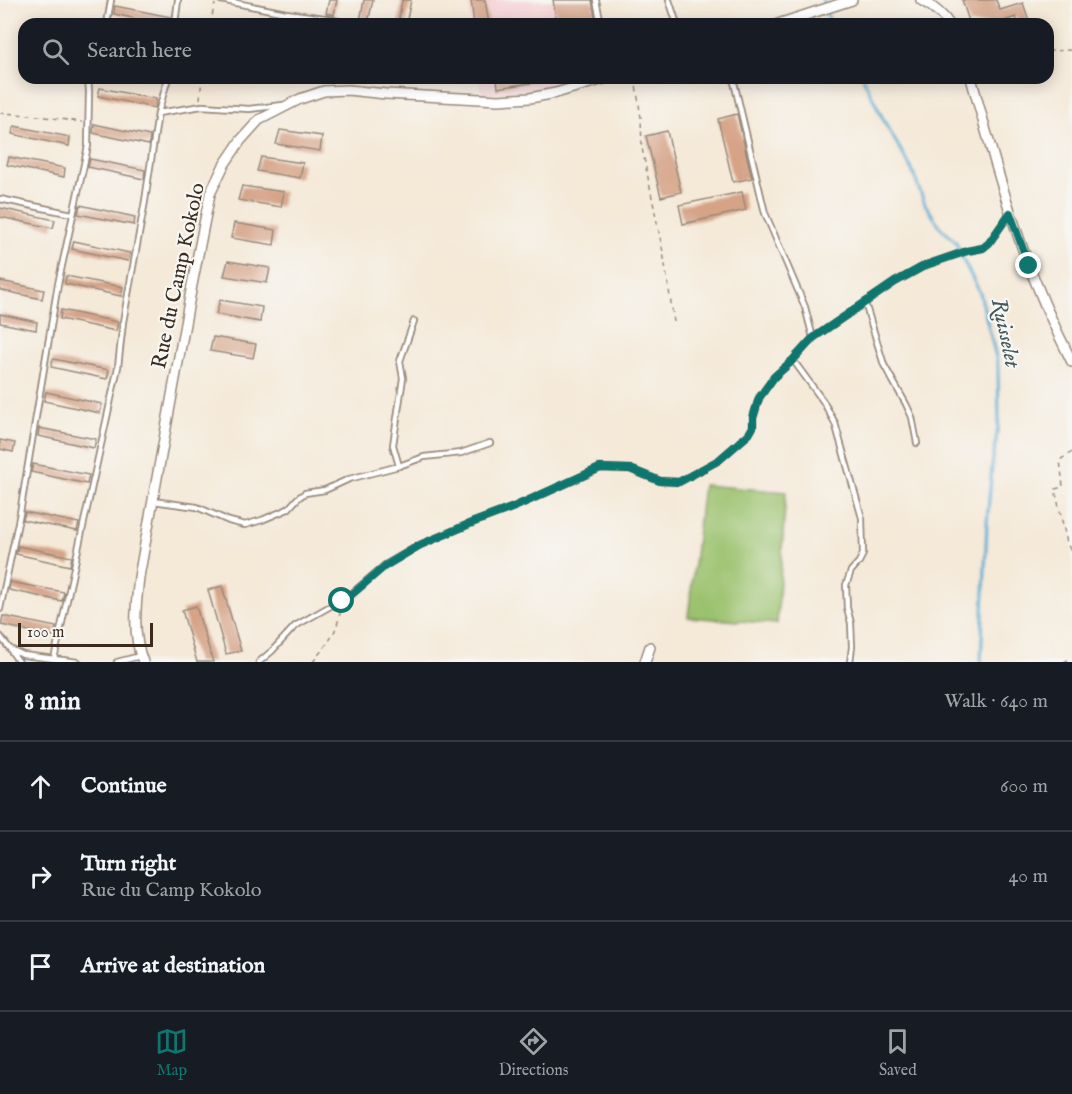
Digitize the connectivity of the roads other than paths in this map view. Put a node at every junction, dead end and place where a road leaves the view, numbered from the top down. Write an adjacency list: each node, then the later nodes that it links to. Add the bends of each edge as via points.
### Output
1 (111, 0): 8 (lane)
2 (178, 0): 9 (lane)
3 (219, 0): 10 (lane)
4 (597, 0): 11 (lane)
5 (669, 0): 12 (lane)
6 (852, 0): 13 (street)
7 (921, 0): 14 (street)
8 (108, 18)
9 (176, 18)
10 (326, 18)
11 (600, 18)
12 (675, 18)
13 (797, 18)
14 (945, 18)
15 (88, 84): 24 (lane, via 88,146)
16 (166, 84): 21 (lane)
17 (587, 84): 20 (street, Rue du Camp Kokolo, via 509,100 348,90 324,91)
18 (734, 84): 27 (lane, via 765,213 805,307)
19 (973, 84): 23 (street)
20 (289, 104): 21 (lane, via 249,109 202,106); 33 (street, Rue du Camp Kokolo, via 259,120 241,140 210,194)
21 (158, 113): 38 (lane, via 118,367)
22 (0, 199): 24 (lane)
23 (1010, 213): 25 (lane, via 983,248 926,265); 29 (street)
24 (72, 214): 34 (lane)
25 (865, 303): 27 (lane); 31 (lane, via 884,365 912,417)
26 (414, 321): 32 (lane, via 400,360 403,378 393,445)
27 (813, 338): 28 (lane)
28 (793, 360): 43 (lane, via 759,398 749,434 719,460 679,482 660,481 630,469 600,468 412,549 350,596 296,626); 45 (lane, via 835,423 862,518 863,554 846,585 846,608 851,622)
29 (1072, 362)
30 (490, 443): 32 (lane)
31 (917, 443)
32 (399, 466): 33 (lane, via 305,493 288,509 245,525 197,507)
33 (153, 501): 39 (street, Rue du Camp Kokolo, via 136,606)
34 (0, 609)
35 (0, 636): 37 (lane)
36 (650, 647): 44 (street)
37 (10, 649): 38 (lane); 40 (lane)
38 (54, 659): 41 (lane)
39 (141, 659): 42 (lane)
40 (20, 662)
41 (78, 662)
42 (117, 662)
43 (259, 662)
44 (645, 662)
45 (850, 662)

